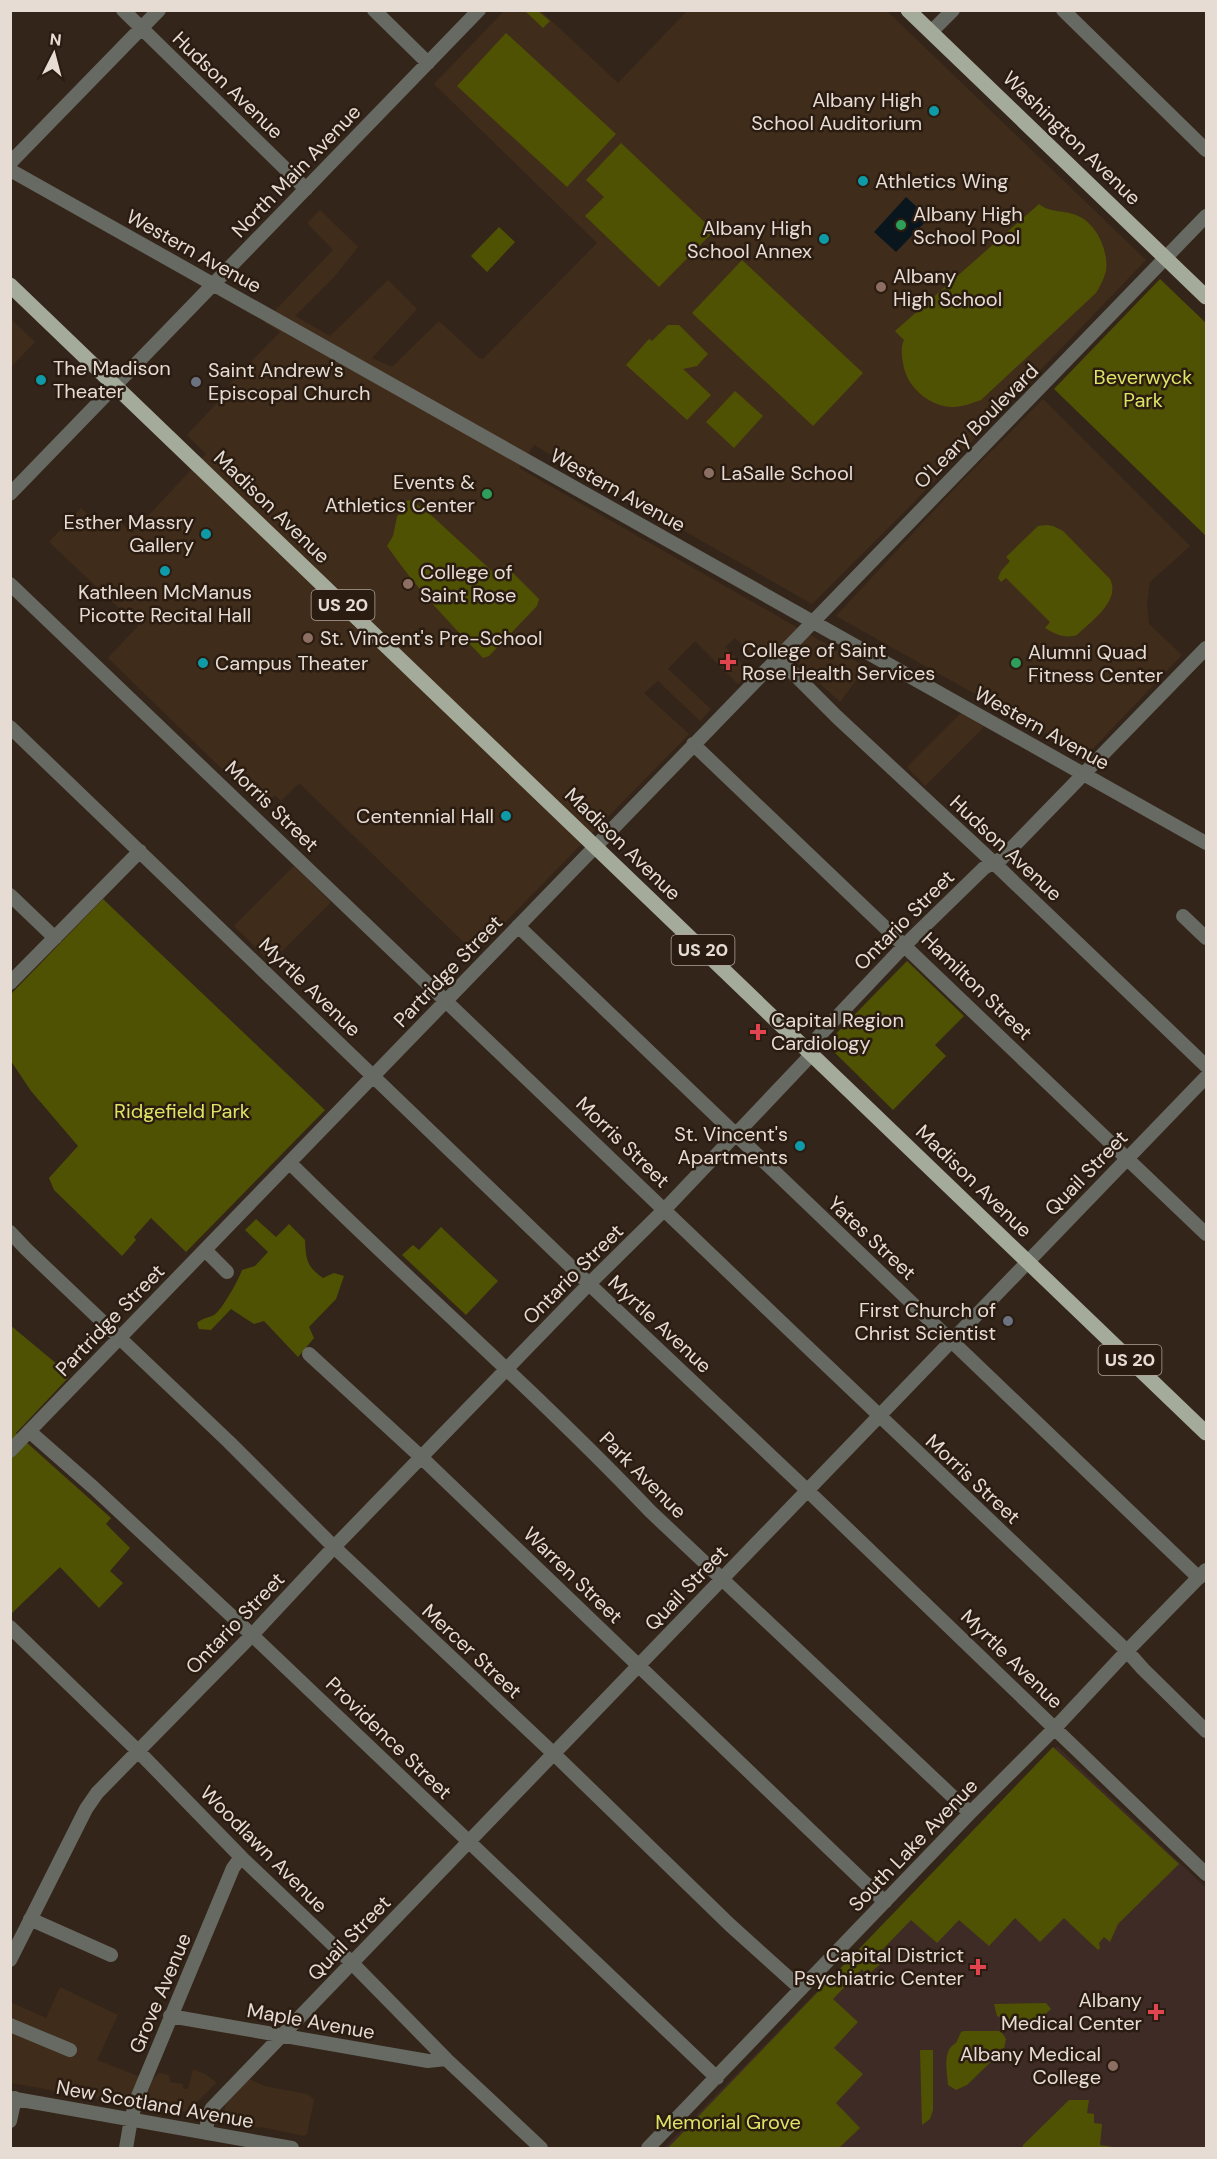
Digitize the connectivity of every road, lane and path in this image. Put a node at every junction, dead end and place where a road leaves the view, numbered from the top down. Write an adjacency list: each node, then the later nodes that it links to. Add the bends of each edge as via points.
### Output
1 (123, 10): 8 (street, Hudson Avenue)
2 (159, 10): 8 (street)
3 (374, 10): 10 (street)
4 (479, 10): 10 (street, North Main Avenue)
5 (908, 10): 9 (main road, Washington Avenue)
6 (953, 10): 9 (street)
7 (1063, 10): 11 (street)
8 (142, 29): 12 (street); 14 (street, Hudson Avenue)
9 (931, 32): 16 (main road, Washington Avenue)
10 (428, 63): 14 (street, North Main Avenue)
11 (1206, 150)
12 (10, 163)
13 (10, 171): 17 (street, Western Avenue)
14 (306, 189): 17 (street, North Main Avenue)
15 (1206, 216): 16 (street)
16 (1166, 257): 19 (main road, Washington Avenue); 23 (street, O'Leary Boulevard)
17 (213, 284): 20 (street, North Main Avenue); 23 (street, Western Avenue)
18 (10, 285): 20 (main road, Madison Avenue / US 20)
19 (1206, 297)
20 (115, 385): 21 (street, North Main Avenue); 30 (main road, Madison Avenue / US 20)
21 (10, 494)
22 (10, 584): 40 (street, Morris Street)
23 (814, 622): 25 (street, Partridge Street); 28 (street, Western Avenue)
24 (1206, 648): 28 (street, Ontario Street)
25 (778, 658): 27 (street, Partridge Street); 32 (street, Hudson Avenue)
26 (10, 727): 31 (street, Myrtle Avenue)
27 (693, 744): 30 (street, Partridge Street); 38 (street, Hamilton Street)
28 (1085, 774): 29 (street, Western Avenue); 32 (street, Ontario Street)
29 (1206, 843)
30 (595, 846): 35 (street, Partridge Street); 41 (main road, Madison Avenue / US 20)
31 (140, 851): 36 (street); 43 (street, Myrtle Avenue)
32 (994, 863): 38 (street, Ontario Street, via 984,868); 42 (street, Hudson Avenue)
33 (10, 895): 36 (street)
34 (1183, 916): 37 (street)
35 (518, 926): 40 (street, Partridge Street); 45 (street, Yates Street)
36 (55, 938): 39 (street)
37 (1206, 938)
38 (905, 945): 41 (street, Ontario Street, via 818,1037); 46 (street, Hamilton Street)
39 (10, 983)
40 (446, 1000): 43 (street, Partridge Street); 48 (street, Morris Street)
41 (812, 1054): 45 (street, Ontario Street); 52 (main road, Madison Avenue / US 20)
42 (1206, 1066)
43 (374, 1076): 47 (street, Partridge Street); 54 (street, Myrtle Avenue)
44 (1206, 1077): 46 (street, Quail Street)
45 (736, 1136): 48 (street, Ontario Street); 56 (street, Yates Street)
46 (1128, 1158): 50 (street, Hamilton Street); 52 (street, Quail Street)
47 (290, 1163): 51 (street, Partridge Street); 58 (street, Park Avenue)
48 (665, 1209): 54 (street, Ontario Street); 59 (street, Morris Street)
49 (10, 1232): 55 (street, Mercer Street)
50 (1206, 1234)
51 (205, 1250): 53 (street); 55 (street, Partridge Street)
52 (1028, 1262): 56 (street, Quail Street); 61 (main road, Madison Avenue / US 20)
53 (227, 1272)
54 (589, 1284): 58 (street, Ontario Street); 64 (street, Myrtle Avenue)
55 (120, 1338): 60 (street, Partridge Street); 65 (street, Mercer Street)
56 (953, 1341): 59 (street, Quail Street); 66 (street, Yates Street)
57 (309, 1354): 63 (street, Warren Street)
58 (506, 1370): 63 (street, Ontario Street); 67 (street, Park Avenue)
59 (879, 1416): 64 (street, Quail Street); 70 (street, Morris Street)
60 (29, 1431): 62 (street, Partridge Street); 69 (street, Providence Street)
61 (1206, 1433)
62 (10, 1450)
63 (421, 1457): 65 (street, Ontario Street); 71 (street, Warren Street)
64 (809, 1492): 67 (street, Quail Street); 72 (street, Myrtle Avenue)
65 (334, 1547): 69 (street, Ontario Street); 75 (street, Mercer Street)
66 (1203, 1574): 70 (street, South Lake Avenue)
67 (722, 1578): 71 (street, Quail Street); 76 (street, Park Avenue)
68 (10, 1627): 74 (street, Woodlawn Avenue)
69 (252, 1635): 74 (street, Ontario Street); 77 (street, Providence Street)
70 (1127, 1651): 72 (street, South Lake Avenue); 73 (street, Morris Street)
71 (638, 1665): 75 (street, Quail Street); 80 (street, Warren Street)
72 (1055, 1728): 76 (street, South Lake Avenue); 79 (street, Myrtle Avenue)
73 (1206, 1731)
74 (138, 1751): 78 (street, Woodlawn Avenue); 81 (street, Ontario Street, via 97,1792 86,1809)
75 (553, 1753): 77 (street, Quail Street); 85 (street, Mercer Street)
76 (970, 1813): 80 (street, South Lake Avenue)
77 (470, 1842): 84 (street, Quail Street); 91 (street, Providence Street)
78 (241, 1857): 84 (street, Woodlawn Avenue); 86 (street, Grove Avenue)
79 (1206, 1874)
80 (885, 1902): 85 (street, South Lake Avenue)
81 (30, 1919): 82 (street); 83 (street, Ontario Street)
82 (111, 1955)
83 (10, 1960)
84 (351, 1962): 88 (street, Quail Street); 90 (street, Woodlawn Avenue)
85 (801, 1989): 91 (street, South Lake Avenue)
86 (170, 2016): 88 (street, Maple Avenue); 93 (street, Grove Avenue)
87 (10, 2025): 89 (street)
88 (281, 2036): 90 (street, Maple Avenue, via 428,2061); 95 (street, Quail Street, via 212,2108)
89 (70, 2050)
90 (446, 2059): 99 (street, Woodlawn Avenue)
91 (717, 2078): 100 (street, South Lake Avenue)
92 (13, 2098): 93 (street, New Scotland Avenue); 94 (street)
93 (131, 2119): 95 (street, New Scotland Avenue); 97 (street, Grove Avenue)
94 (10, 2121)
95 (206, 2133): 96 (street, New Scotland Avenue)
96 (244, 2144): 98 (street, New Scotland Avenue)
97 (126, 2148)
98 (292, 2148)
99 (542, 2148)
100 (648, 2148)

